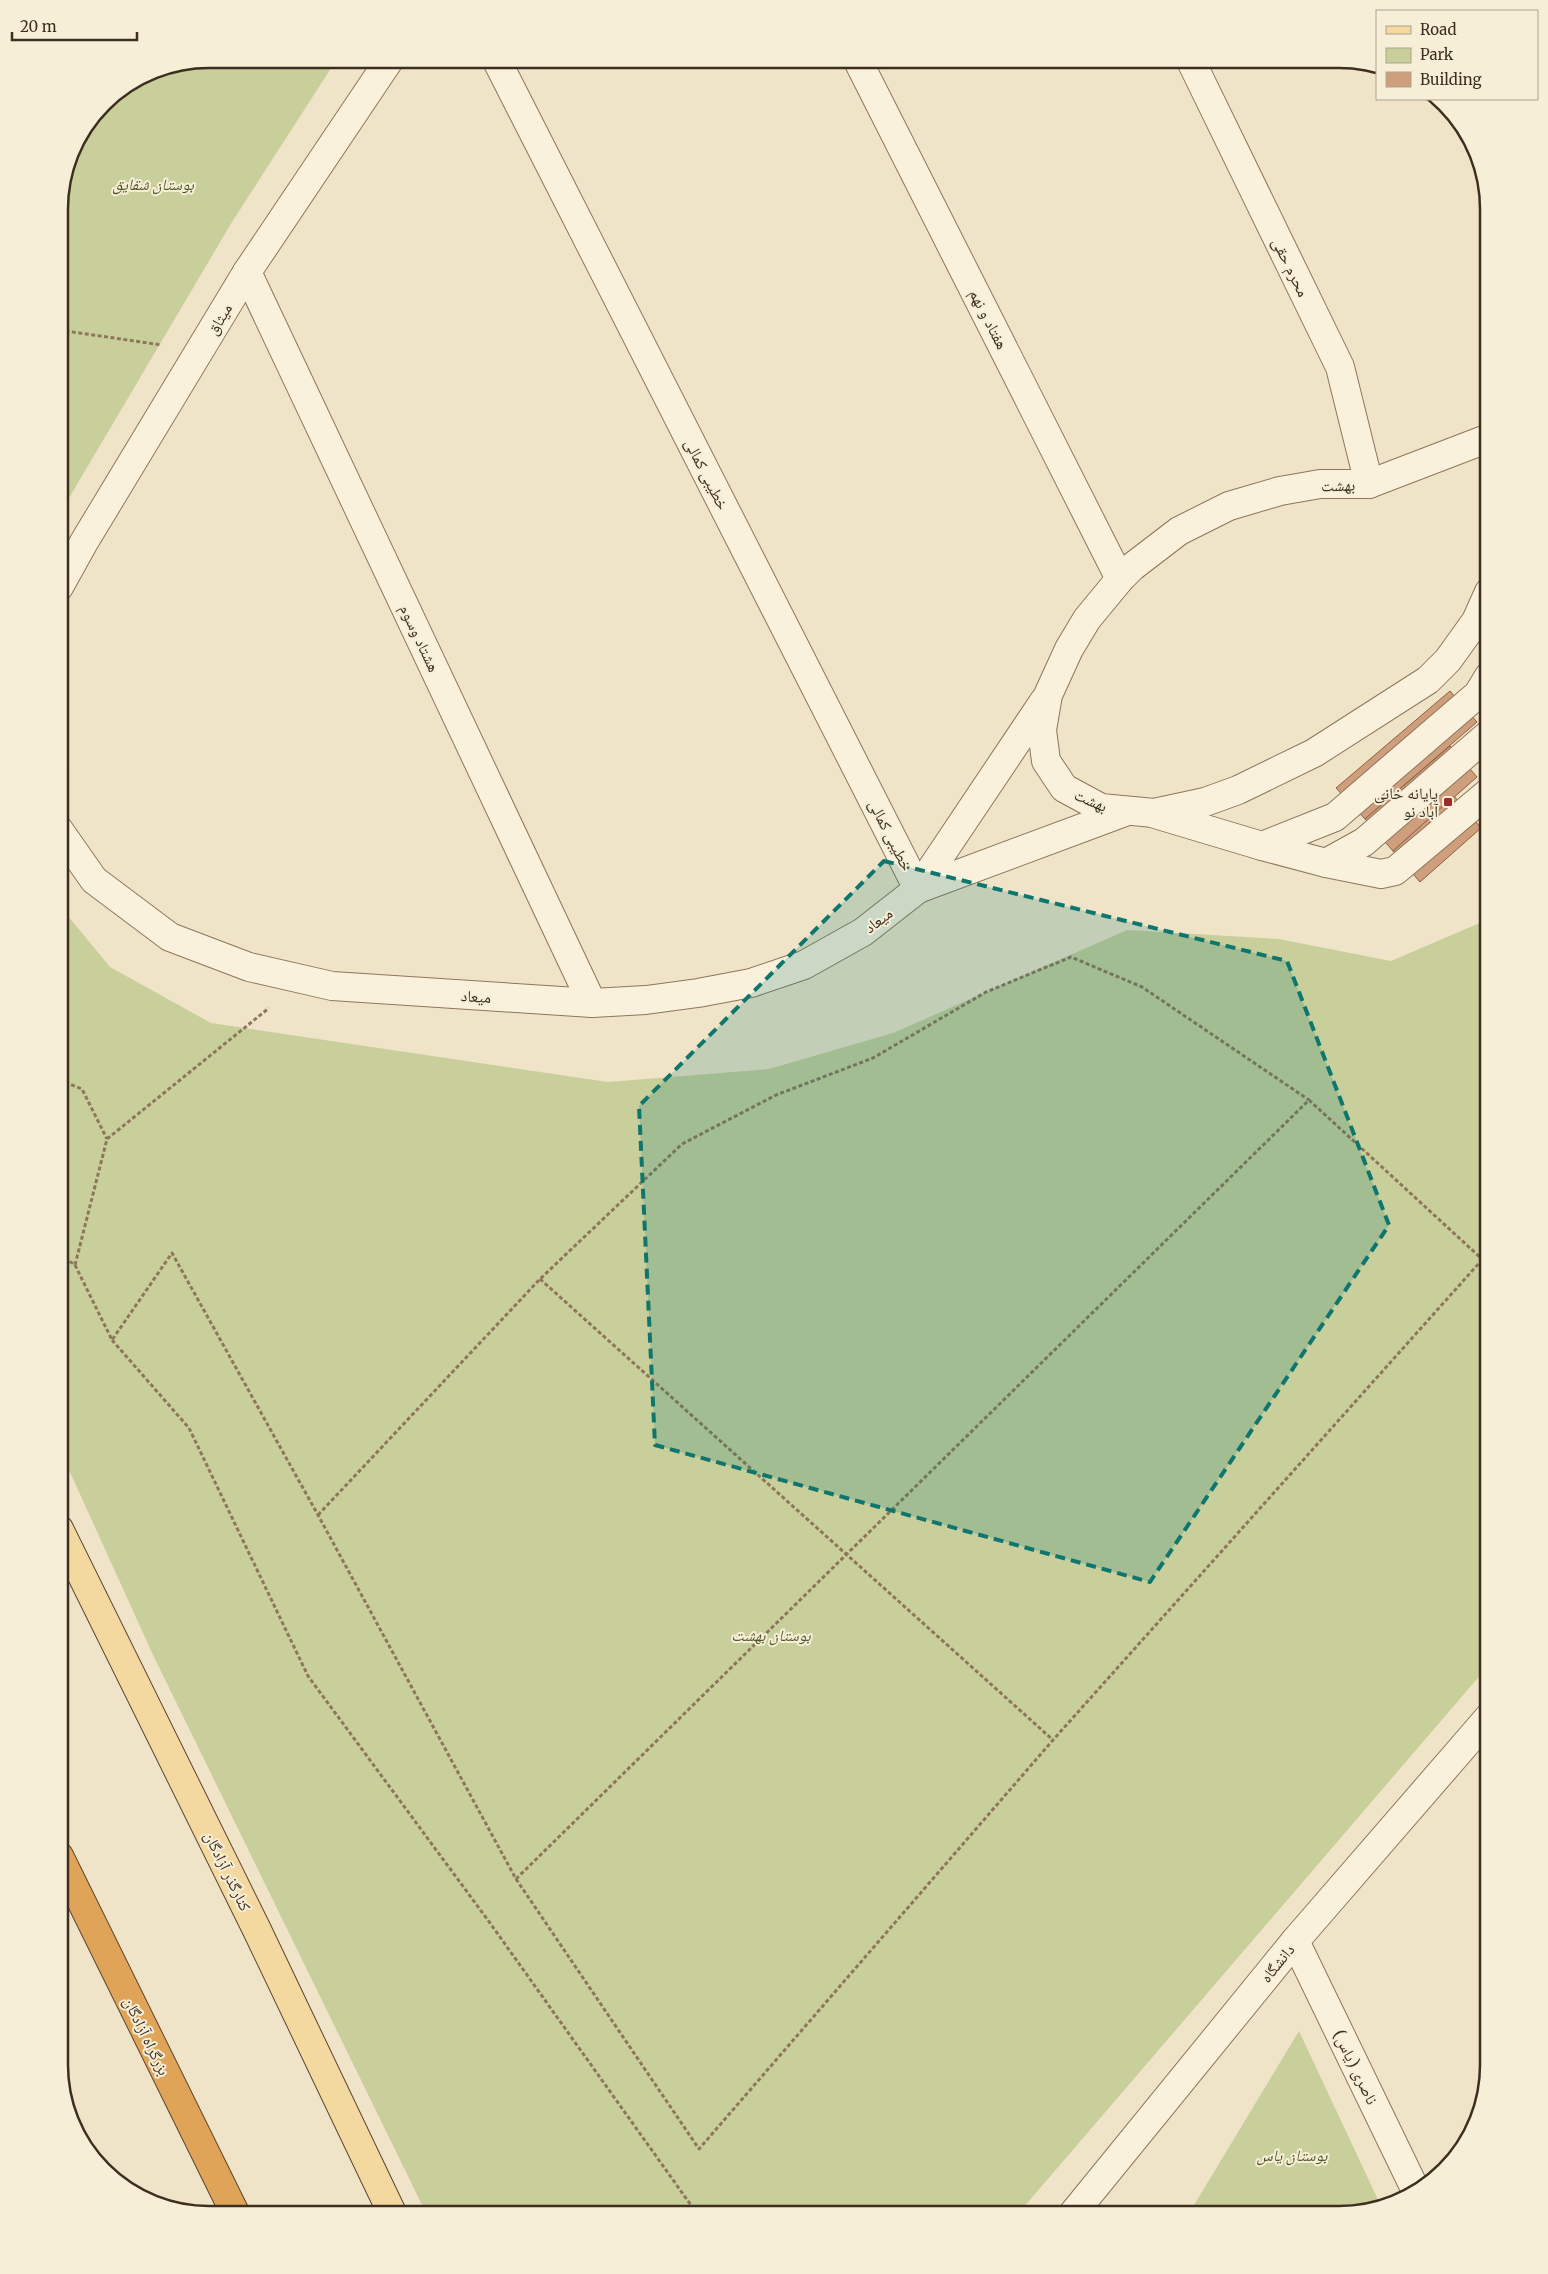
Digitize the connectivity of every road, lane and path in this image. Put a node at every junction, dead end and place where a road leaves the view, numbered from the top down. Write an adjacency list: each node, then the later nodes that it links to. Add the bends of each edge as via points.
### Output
1 (384, 68): 5 (street, میثاق)
2 (501, 68): 22 (street, خطیبی کمالی)
3 (862, 68): 11 (street, هفتاد و نهم)
4 (1194, 68): 9 (street, محرم حقی, via 1340,367)
5 (247, 272): 7 (street, میثاق); 24 (street, هشتاد وسوم)
6 (68, 331): 7 (path)
7 (200, 350): 10 (street, میثاق)
8 (1480, 441): 9 (street)
9 (1368, 484): 11 (street, بهشت, via 1320,484 1280,491 1230,506 1180,530)
10 (68, 571)
11 (1120, 579): 14 (street, بهشت, via 1083,626)
12 (1480, 612): 18 (street, بهشت, via 1448,660 1428,680 1314,753 1205,802)
13 (1480, 691): 20 (street, via 1334,817)
14 (1048, 695): 17 (street, بهشت, via 1042,730 1046,761 1064,788 1101,808); 22 (street)
15 (1480, 742): 21 (street, via 1364,842)
16 (1480, 800): 21 (street, via 1395,871 1381,874)
17 (1125, 812): 18 (street, بهشت); 22 (street)
18 (1154, 813): 20 (street)
19 (68, 843): 23 (street, میعاد, via 94,880 170,936 249,967)
20 (1262, 846): 21 (street)
21 (1326, 863)
22 (918, 889): 24 (street, میعاد, via 863,932 804,964 751,982 698,993)
23 (304, 980): 24 (street, میعاد, via 332,986); 27 (path)
24 (592, 1003)
25 (68, 1084): 27 (path, via 82,1089)
26 (1310, 1100): 28 (path); 32 (path, via 1142,987 1071,957 986,992 873,1058 776,1095 682,1144); 36 (path)
27 (107, 1139): 31 (path)
28 (1480, 1258)
29 (68, 1260): 31 (path)
30 (1480, 1262): 38 (path)
31 (75, 1265): 33 (path)
32 (540, 1279): 34 (path); 36 (path)
33 (112, 1340): 34 (path, via 172,1253); 45 (path, via 189,1428 308,1676 490,1923)
34 (318, 1515): 40 (path)
35 (68, 1547): 44 (main road, کنارگذر آزادگان)
36 (846, 1554): 38 (path); 40 (path)
37 (1480, 1728): 41 (street, دانشگاه)
38 (1053, 1740): 40 (path, via 699,2149)
39 (68, 1874): 43 (highway, بزرگراه آزادگان)
40 (516, 1879)
41 (1295, 1941): 42 (street, ناصری (یاس)); 46 (street, دانشگاه)
42 (1414, 2185)
43 (232, 2206)
44 (389, 2206)
45 (692, 2206)
46 (1079, 2206)

